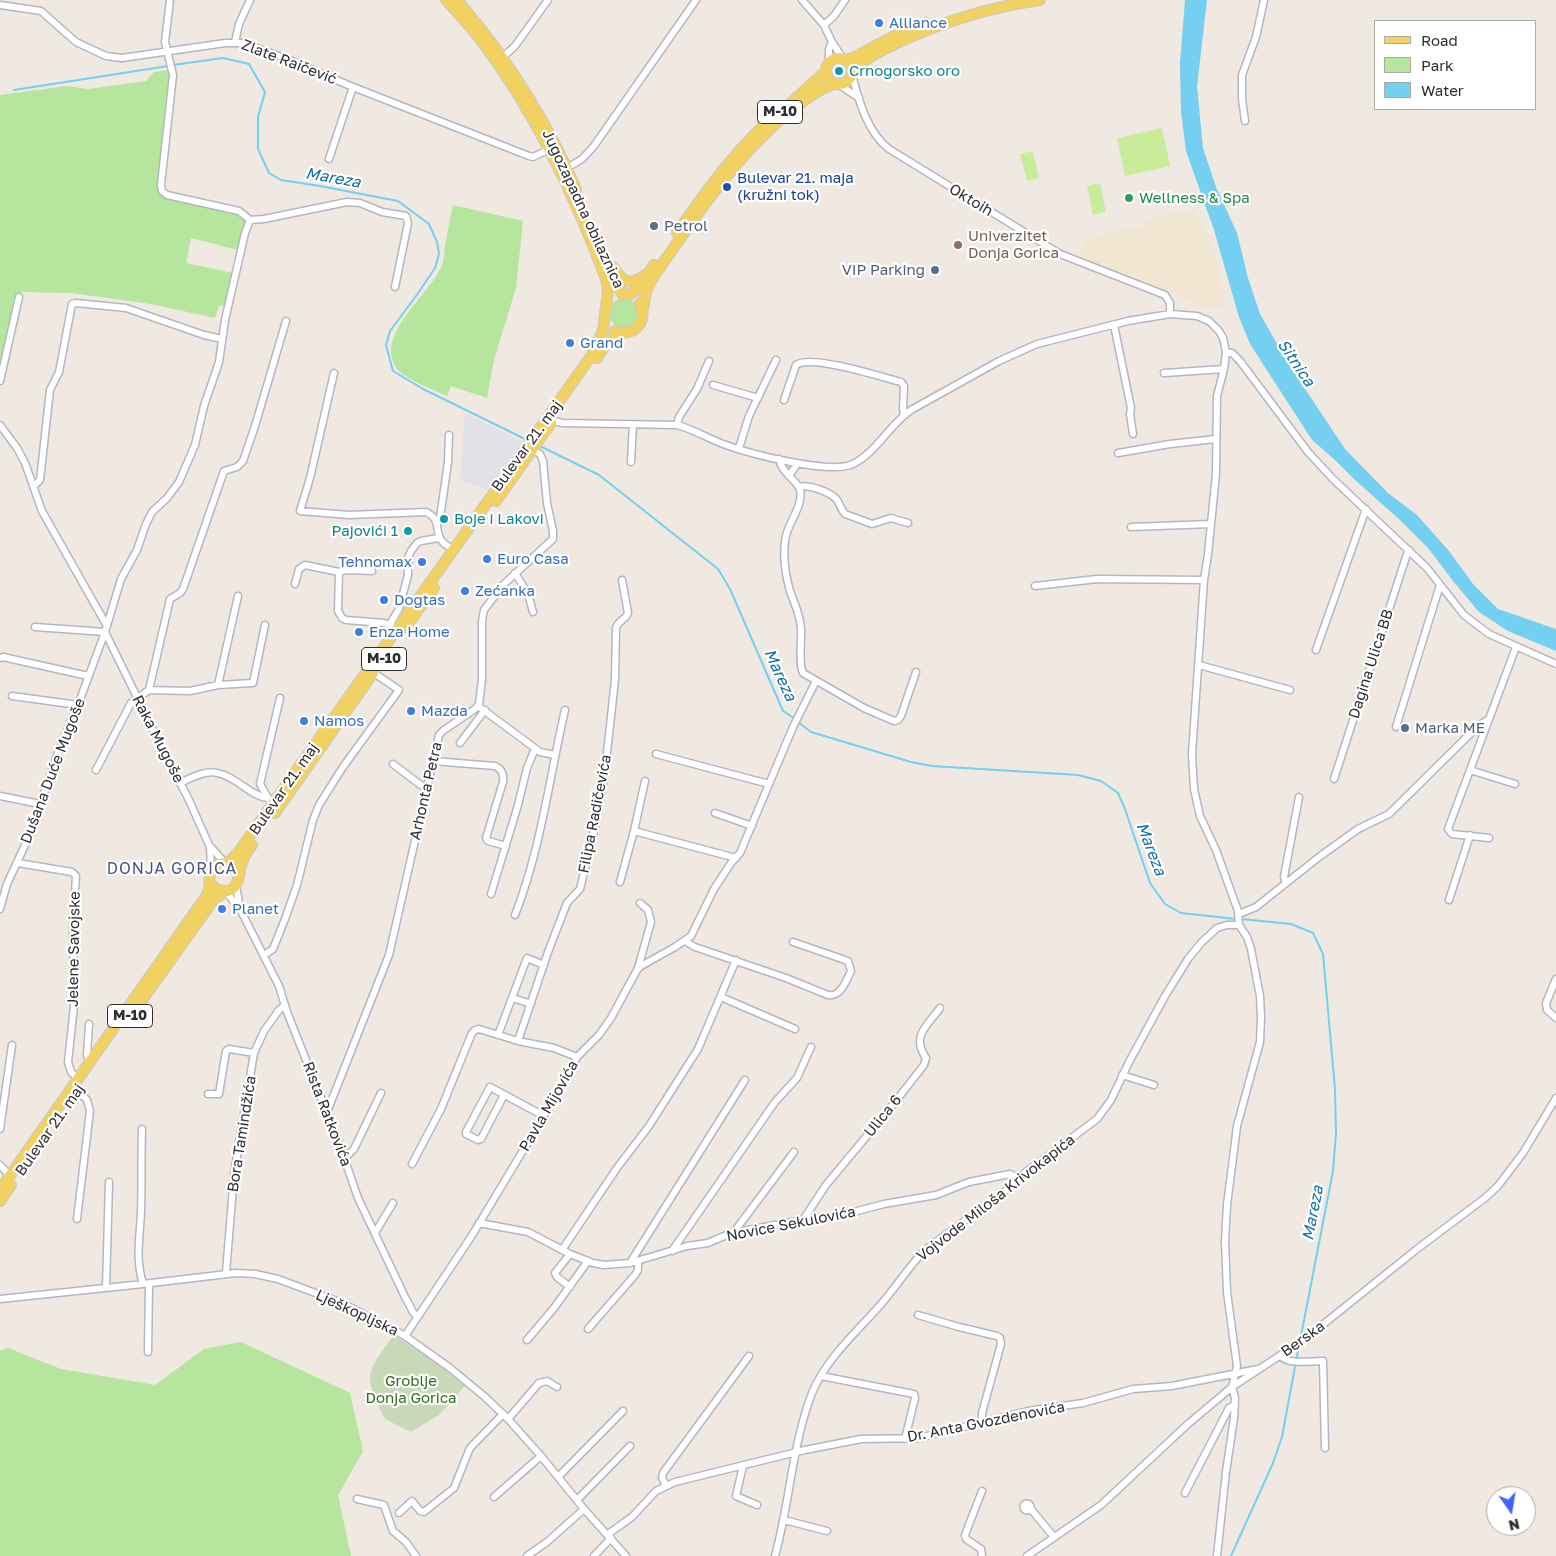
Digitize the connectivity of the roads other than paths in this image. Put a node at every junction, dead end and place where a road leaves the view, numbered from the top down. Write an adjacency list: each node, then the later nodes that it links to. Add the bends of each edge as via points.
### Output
1 (170, 0): 16 (street, via 165,42)
2 (250, 0): 14 (street)
3 (446, 0): 25 (main road, Jugozapadna obilaznica, via 499,65)
4 (458, 0): 17 (main road, Jugozapadna obilaznica)
5 (548, 0): 17 (street, via 515,46)
6 (696, 0): 27 (street, via 594,146 582,159)
7 (802, 0): 13 (street)
8 (845, 0): 13 (street)
9 (1006, 0): 18 (main road, M-10, via 927,23 853,58)
10 (1040, 0): 20 (main road, M-10, via 984,11 933,28 869,57)
11 (1264, 0): 24 (street, via 1242,75)
12 (0, 5): 16 (street, Zlate Raičević, via 40,11 76,42 112,57)
13 (824, 25): 15 (street)
14 (235, 42): 16 (street, Zlate Raičević); 22 (street, Zlate Raičević, via 287,59)
15 (832, 42): 18 (street); 19 (street)
16 (167, 51): 28 (street, via 172,66 162,191 167,195 240,211)
17 (503, 57): 27 (main road, Jugozapadna obilaznica, via 540,116)
18 (844, 59): 19 (main road, M-10, via 836,59); 20 (main road, via 850,64)
19 (827, 67): 21 (main road, via 828,79); 30 (main road, M-10, via 737,155)
20 (852, 73): 21 (main road, M-10, via 845,83); 23 (street, Oktoih)
21 (836, 84): 23 (street); 34 (main road, M-10, via 821,89 790,112 738,164 652,279)
22 (352, 87): 25 (street, Zlate Raičević, via 529,156 534,157); 26 (street)
23 (860, 99): 36 (street, Oktoih, via 874,134 896,155 1060,254 1165,294)
24 (1245, 121)
25 (550, 149): 35 (main road, Jugozapadna obilaznica, via 606,279)
26 (329, 159)
27 (566, 168): 29 (main road, Jugozapadna obilaznica)
28 (250, 220): 31 (street, via 347,202 406,216 408,223); 40 (street, Dušana Duće Mugoše)
29 (607, 264): 30 (main road, via 626,281 636,281); 32 (main road, Jugozapadna obilaznica, via 616,284)
30 (648, 274): 32 (main road, M-10, via 636,290)
31 (395, 287)
32 (626, 295): 34 (main road, via 638,300); 35 (main road, M-10, via 613,298)
33 (19, 297): 47 (street)
34 (643, 309): 39 (main road, M-10, via 643,319 638,328)
35 (606, 312): 39 (main road, via 610,327); 74 (main road, Bulevar 21. maj / M-10, via 602,335 592,355)
36 (1170, 314): 38 (street); 41 (street, via 1196,316 1209,321 1223,338)
37 (286, 321): 100 (street, via 243,461 237,467 224,471 184,588 170,599)
38 (1114, 325): 51 (street, via 1026,347); 56 (street)
39 (620, 333): 52 (main road, Bulevar 21. maj / M-10, via 609,340)
40 (222, 339): 66 (street, via 126,308 72,304 59,372 50,390 40,480); 89 (street, Dušana Duće Mugoše, via 219,362 204,406 196,445 179,482 152,512 146,524 122,579)
41 (1226, 352): 44 (street); 68 (street, via 1240,361 1308,452)
42 (776, 360): 49 (street)
43 (709, 361): 55 (street)
44 (1224, 369): 46 (street); 58 (street, via 1217,396)
45 (334, 372): 69 (street, via 300,511 349,515 421,511 431,515)
46 (1164, 373)
47 (0, 381)
48 (713, 384): 49 (street)
49 (758, 398): 59 (street)
50 (784, 400): 51 (street, via 796,366 821,363 901,382 904,386)
51 (904, 415): 64 (street, via 868,453 851,464 838,467)
52 (553, 421): 53 (street); 60 (main road, Bulevar 21. maj / M-10)
53 (633, 424): 55 (street); 63 (street)
54 (0, 425): 66 (street, Raka Mugoše, via 17,448)
55 (677, 425): 59 (street)
56 (1133, 434)
57 (449, 435): 69 (street, via 448,462)
58 (1216, 439): 61 (street); 71 (street)
59 (739, 448): 62 (street)
60 (533, 450): 78 (street, via 543,461 554,536); 95 (main road, Bulevar 21. maj / M-10)
61 (1118, 453)
62 (779, 459): 64 (street); 65 (street)
63 (631, 462)
64 (798, 464): 65 (street)
65 (788, 476): 67 (street)
66 (35, 486): 89 (street, Raka Mugoše, via 40,506 96,605)
67 (799, 487): 70 (street, via 812,487 832,496 845,514 864,521 876,524 891,518); 98 (street, via 797,508 785,538 784,562 800,617 801,670)
68 (1366, 508): 75 (street); 91 (street)
69 (437, 523): 73 (street)
70 (908, 523)
71 (1211, 524): 72 (street); 80 (street)
72 (1132, 527)
73 (438, 538): 74 (street); 87 (street, via 421,541 411,551)
74 (453, 549): 87 (main road, Bulevar 21. maj / M-10)
75 (1409, 550): 82 (street); 119 (street, Dagina Ulica BB)
76 (372, 571): 77 (street)
77 (339, 572): 81 (street, via 305,565 299,569); 87 (street, via 338,611 342,618)
78 (515, 572): 85 (street, via 528,594); 106 (street, via 498,590 483,615)
79 (622, 580): 157 (street, Filipa Radičevića, via 628,613 616,628 609,735 595,827 580,889 567,903)
80 (1204, 580): 83 (street, via 1097,579); 94 (street)
81 (295, 584)
82 (1440, 585): 90 (street, via 1473,623); 110 (street)
83 (1035, 586)
84 (238, 596): 99 (street)
85 (533, 612)
86 (265, 625): 99 (street, via 253,683)
87 (393, 626): 127 (main road, Bulevar 21. maj / M-10)
88 (35, 627): 89 (street)
89 (106, 629): 97 (street, Dušana Duće Mugoše); 103 (street, Raka Mugoše)
90 (1516, 647): 93 (street); 109 (street)
91 (1316, 650)
92 (0, 658): 97 (street)
93 (1556, 664)
94 (1199, 665): 101 (street); 152 (street, via 1192,754 1194,790 1200,816 1216,850)
95 (374, 672): 140 (main road, Bulevar 21. maj / M-10, via 248,851); 155 (street, via 399,690 319,805 297,885 273,949)
96 (916, 672): 98 (street, via 901,716 896,720 864,708)
97 (88, 676): 105 (street, Dušana Duće Mugoše)
98 (816, 681): 122 (street, via 792,726)
99 (218, 685): 100 (street, via 190,691)
100 (149, 690): 103 (street)
101 (1290, 690)
102 (12, 696): 105 (street)
103 (136, 698): 117 (street); 121 (street, Raka Mugoše)
104 (280, 698): 127 (street, via 260,782)
105 (78, 705): 128 (street, Dušana Duće Mugoše)
106 (478, 706): 107 (street); 115 (street, Arhonta Petra, via 441,732)
107 (484, 710): 111 (street); 112 (street)
108 (565, 710): 114 (street)
109 (1489, 719): 118 (street); 142 (street, Vojvode Miloša Krivokapića, via 1388,814 1358,829)
110 (1396, 728)
111 (460, 742)
112 (535, 748): 114 (street); 135 (street)
113 (656, 754): 122 (street)
114 (555, 756): 151 (street, via 534,859)
115 (433, 761): 124 (street, Arhonta Petra); 135 (street, via 500,769 503,782 486,838)
116 (393, 764): 124 (street)
117 (96, 770)
118 (1470, 770): 123 (street); 132 (street, via 1448,829 1452,834)
119 (1334, 779)
120 (644, 781): 131 (street)
121 (180, 783): 127 (street, via 206,772 216,772); 134 (street, Raka Mugoše)
122 (769, 784): 130 (street)
123 (1515, 784)
124 (426, 789): 185 (street, Arhonta Petra, via 382,977)
125 (0, 796): 128 (street)
126 (1298, 797): 142 (street, via 1284,878)
127 (270, 801): 138 (main road, Bulevar 21. maj / M-10, via 237,854)
128 (40, 804): 137 (street, Dušana Duće Mugoše)
129 (715, 813): 130 (street)
130 (752, 826): 136 (street)
131 (634, 831): 136 (street); 141 (street)
132 (1470, 835): 133 (street); 147 (street)
133 (1489, 838)
134 (209, 845): 138 (street, Raka Mugoše); 139 (street, Raka Mugoše)
135 (506, 846): 146 (street)
136 (736, 858): 153 (street, via 714,889 693,932)
137 (18, 863): 149 (street, Dušana Duće Mugoše, via 7,884); 176 (street, Jelene Savojske, via 72,872 76,876 74,1006 68,1062 71,1072)
138 (226, 863): 139 (main road, Bulevar 21. maj / M-10, via 215,866); 140 (main road)
139 (211, 871): 143 (main road, Bulevar 21. maj / M-10)
140 (238, 874): 144 (main road, Bulevar 21. maj / M-10)
141 (620, 882)
142 (1286, 882): 152 (street, Vojvode Miloša Krivokapića)
143 (211, 884): 145 (main road); 174 (main road, Bulevar 21. maj / M-10, via 198,909)
144 (236, 885): 145 (main road, Bulevar 21. maj / M-10); 150 (street, Rista Ratkovića)
145 (225, 892): 150 (street, Rista Ratkovića); 179 (main road, Bulevar 21. maj / M-10, via 214,899)
146 (491, 894)
147 (1449, 900)
148 (640, 903): 158 (street, Pavla Mijovića, via 648,910 651,922)
149 (0, 909)
150 (240, 909): 155 (street, Rista Ratkovića)
151 (515, 915)
152 (1239, 919): 175 (street, Vojvode Miloša Krivokapića, via 1219,927 1192,954); 224 (street, via 1251,949 1261,1017 1260,1042 1238,1126 1227,1206 1227,1292)
153 (685, 940): 156 (street, via 695,947); 158 (street)
154 (793, 942): 156 (street, via 848,961 850,971 838,994 830,996)
155 (264, 955): 162 (street, Rista Ratkovića)
156 (736, 960): 161 (street)
157 (544, 965): 160 (street, via 527,958); 163 (street, Filipa Radičevića)
158 (638, 968): 173 (street, Pavla Mijovića, via 611,1018)
159 (1556, 979): 165 (street, via 1546,1010)
160 (513, 998): 163 (street); 168 (street)
161 (722, 998): 167 (street); 204 (street, via 698,1049 649,1126)
162 (285, 1004): 172 (street, Bora Tamindžića, via 264,1031); 185 (street, Rista Ratkovića)
163 (530, 1004): 169 (street, Filipa Radičevića)
164 (940, 1008): 200 (street, Ulica 6, via 920,1037 919,1046 926,1058 924,1065 826,1185)
165 (1556, 1018)
166 (89, 1024): 174 (street, via 87,1055)
167 (795, 1029)
168 (498, 1035): 169 (street); 191 (street, via 479,1030 472,1033 441,1109)
169 (518, 1041): 173 (street, via 554,1048)
170 (12, 1045): 184 (street)
171 (811, 1047): 205 (street, via 797,1078 775,1102)
172 (254, 1053): 181 (street, via 227,1050 219,1094); 210 (street, Bora Tamindžića, via 234,1174)
173 (577, 1057): 186 (street, Pavla Mijovića)
174 (90, 1063): 176 (main road, Bulevar 21. maj / M-10)
175 (1122, 1075): 178 (street); 194 (street, Vojvode Miloša Krivokapića, via 1111,1100 1097,1119)
176 (79, 1079): 193 (main road, Bulevar 21. maj / M-10)
177 (746, 1080): 209 (street)
178 (1154, 1084)
179 (78, 1091): 197 (main road, Bulevar 21. maj / M-10); 199 (street, via 90,1111)
180 (381, 1093): 190 (street, via 354,1149)
181 (208, 1094)
182 (504, 1095): 182 (street, via 490,1087 466,1134 481,1139); 186 (street)
183 (1556, 1098): 222 (street, Berska, via 1523,1153 1486,1198)
184 (2, 1109): 187 (street)
185 (327, 1112): 190 (street, Rista Ratkovića)
186 (544, 1116): 201 (street, Pavla Mijovića)
187 (0, 1129)
188 (142, 1129): 211 (street, via 138,1249 139,1270)
189 (794, 1152): 202 (street)
190 (345, 1158): 203 (street, Rista Ratkovića, via 358,1198)
191 (412, 1164)
192 (0, 1165): 193 (street)
193 (10, 1176): 196 (main road, Bulevar 21. maj / M-10)
194 (1018, 1178): 200 (street, Novice Sekulovića, via 1010,1174 969,1182 936,1194 838,1216); 225 (street, Vojvode Miloša Krivokapića, via 1012,1186 916,1259)
195 (109, 1182): 213 (street)
196 (0, 1190)
197 (0, 1201)
198 (393, 1203): 203 (street)
199 (76, 1219)
200 (803, 1220): 202 (street, Novice Sekulovića)
201 (479, 1223): 204 (street, Novice Sekulovića, via 528,1232); 216 (street, Pavla Mijovića)
202 (736, 1232): 205 (street, Novice Sekulovića, via 708,1244)
203 (375, 1233): 216 (street, Rista Ratkovića)
204 (562, 1250): 206 (street, Novice Sekulovića)
205 (673, 1251): 208 (street, Novice Sekulovića)
206 (570, 1254): 207 (street, Novice Sekulovića); 212 (street, via 555,1273)
207 (588, 1261): 209 (street, Novice Sekulovića, via 604,1265); 212 (street)
208 (638, 1261): 209 (street, Novice Sekulovića); 217 (street, via 635,1276)
209 (630, 1263)
210 (226, 1273): 211 (street, Lješkopljska); 218 (street, Lješkopljska, via 255,1274 293,1284 342,1303)
211 (146, 1284): 213 (street, Lješkopljska); 220 (street)
212 (570, 1287): 219 (street)
213 (106, 1288): 214 (street, Lješkopljska)
214 (0, 1299)
215 (918, 1315): 231 (street, via 1000,1338)
216 (417, 1317): 218 (street, Pavla Mijovića)
217 (588, 1329)
218 (405, 1336): 230 (street, Lješkopljska, via 450,1368)
219 (527, 1340)
220 (148, 1352)
221 (750, 1356): 239 (street, via 663,1473)
222 (1280, 1356): 223 (street, Berska); 234 (street, via 1297,1361 1323,1361)
223 (1261, 1368): 224 (street, Dr. Anta Gvozdenovića); 226 (street, Berska)
224 (1236, 1374): 226 (street); 231 (street, Dr. Anta Gvozdenovića, via 1172,1386 1133,1389 1083,1403)
225 (820, 1376): 232 (street, via 914,1394); 235 (street, Vojvode Miloša Krivokapića, via 804,1417)
226 (1232, 1387): 228 (street); 252 (street, Berska, via 1101,1505)
227 (557, 1388): 230 (street, via 547,1381 539,1383)
228 (1235, 1405): 241 (street, via 1229,1408); 260 (street)
229 (623, 1412): 238 (street)
230 (506, 1416): 236 (street, Lješkopljska); 248 (street, via 470,1448 450,1492 424,1512 420,1512 412,1502)
231 (982, 1422): 232 (street, Dr. Anta Gvozdenovića)
232 (904, 1439): 235 (street, Dr. Anta Gvozdenovića, via 860,1439)
233 (630, 1446): 244 (street)
234 (1325, 1448)
235 (795, 1453): 237 (street, Dr. Anta Gvozdenovića); 249 (street, Vojvode Miloša Krivokapića)
236 (541, 1456): 238 (street, Lješkopljska); 242 (street)
237 (743, 1466): 239 (street, Dr. Anta Gvozdenovića); 245 (street, via 736,1496)
238 (558, 1477): 244 (street, Lješkopljska)
239 (666, 1485): 251 (street, Dr. Anta Gvozdenovića)
240 (982, 1491): 258 (street, via 965,1534 966,1539 981,1549)
241 (1185, 1493)
242 (494, 1497)
243 (357, 1499): 253 (street, via 384,1505 393,1531)
244 (577, 1500): 247 (street, Lješkopljska)
245 (757, 1505)
246 (1030, 1508): 252 (street)
247 (584, 1509): 251 (street, Lješkopljska); 254 (street)
248 (399, 1513)
249 (784, 1520): 250 (street); 257 (street, Vojvode Miloša Krivokapića)
250 (827, 1531)
251 (610, 1536): 255 (street, Dr. Anta Gvozdenovića); 256 (street, Lješkopljska)
252 (1054, 1537): 259 (street, Berska)
253 (416, 1556)
254 (527, 1556)
255 (594, 1556)
256 (626, 1556)
257 (775, 1556)
258 (982, 1556)
259 (1026, 1556)
260 (1217, 1556)

